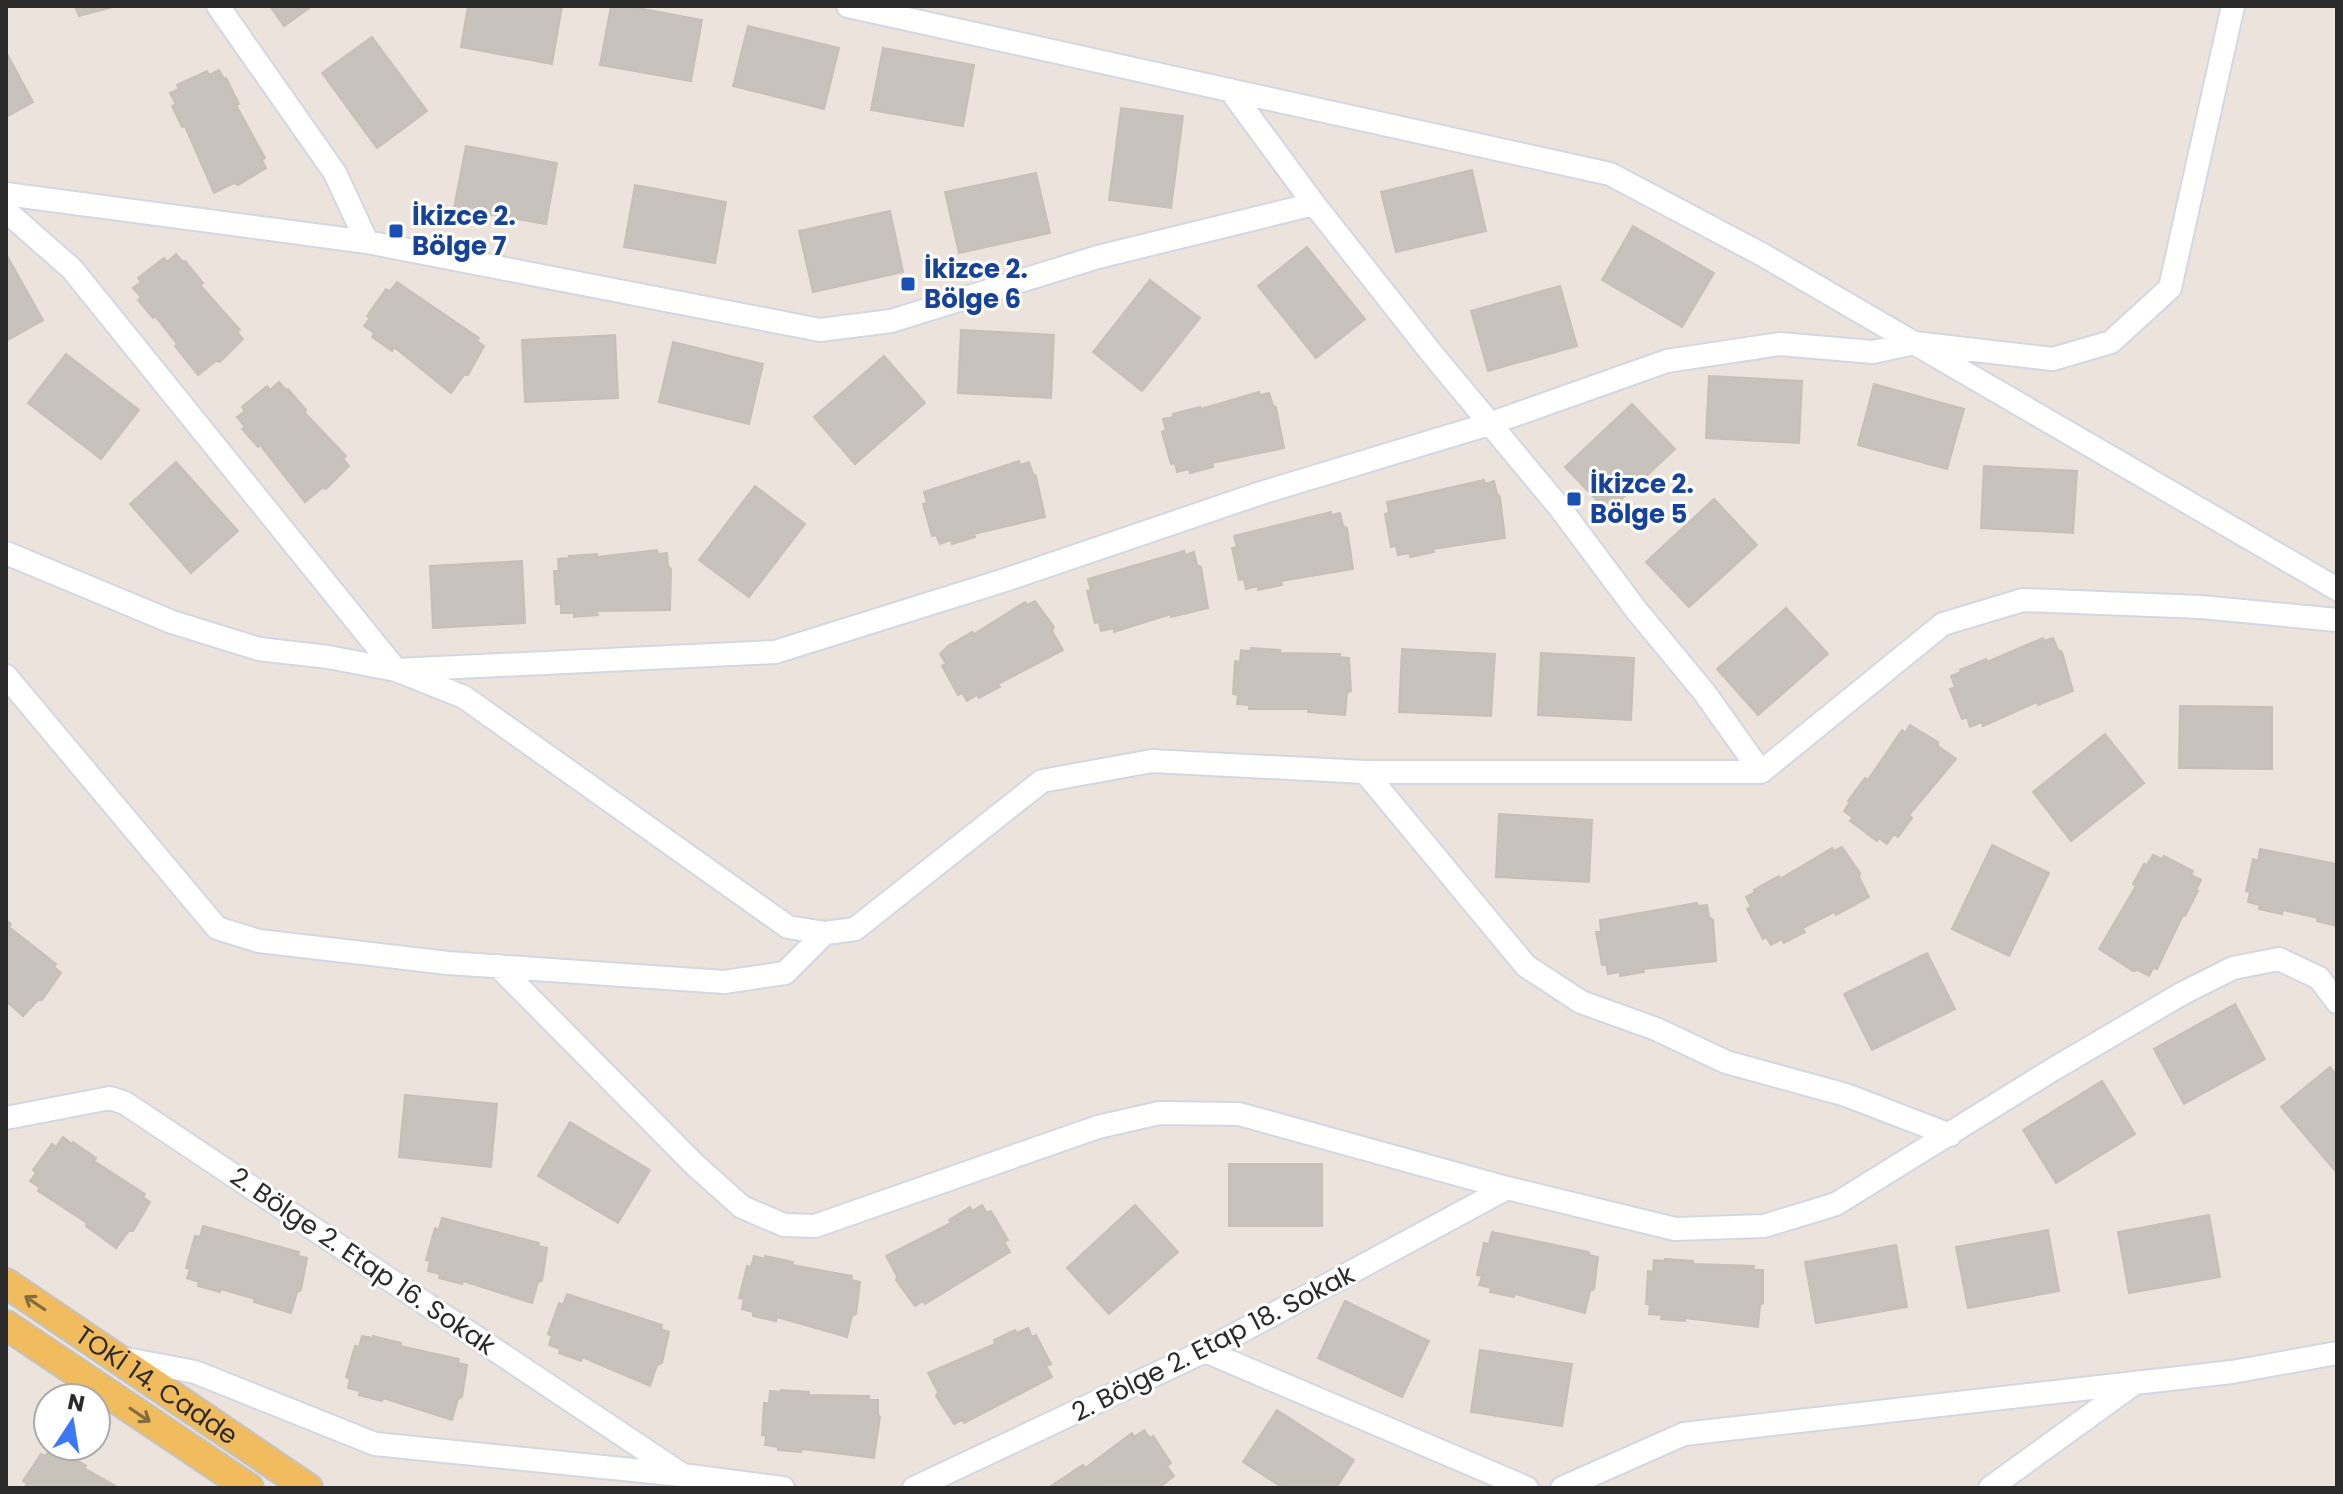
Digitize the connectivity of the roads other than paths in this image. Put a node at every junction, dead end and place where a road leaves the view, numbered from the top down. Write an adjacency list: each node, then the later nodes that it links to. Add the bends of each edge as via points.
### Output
1 (218, 6): 8 (street, via 335,173)
2 (848, 6): 4 (street)
3 (2233, 6): 9 (street, via 2170,288 2111,342 2053,359)
4 (1230, 90): 6 (street); 9 (street, via 1610,174)
5 (6, 194): 8 (street)
6 (1314, 204): 8 (street, via 1098,257 891,321 820,330); 10 (street)
7 (6, 211): 14 (street, via 72,269)
8 (367, 242)
9 (1914, 343): 10 (street, via 1873,352 1780,344 1667,361); 12 (street)
10 (1489, 424): 14 (street, via 775,652); 17 (street, via 1704,692)
11 (6, 553): 14 (street, via 172,622 249,646)
12 (2337, 589)
13 (2337, 620): 17 (street, via 2201,607 2023,600 1943,624)
14 (396, 670): 18 (street, via 464,697 788,927)
15 (6, 676): 19 (street, via 217,928 259,941)
16 (1365, 772): 17 (street); 18 (street, via 1152,761 1042,781 855,929); 22 (street, via 1526,966 1581,1002 1726,1062 1846,1095)
17 (1761, 772)
18 (825, 933): 19 (street, via 785,973 724,982)
19 (498, 966): 23 (street, via 695,1165 742,1207 784,1225 815,1226 1098,1127 1159,1113 1239,1114)
20 (2337, 1002): 22 (street, via 2319,978 2279,959 2233,968)
21 (6, 1118): 30 (street, 2. Bölge 2. Etap 16. Sokak, via 110,1098 125,1103)
22 (1950, 1135): 23 (street, via 1836,1204 1764,1226 1675,1229)
23 (1507, 1188): 26 (street, 2. Bölge 2. Etap 18. Sokak)
24 (6, 1283): 28 (main road, TOKİ 14. Cadde, one-way to 24)
25 (6, 1325): 31 (main road, TOKİ 14. Cadde, one-way to 31)
26 (1205, 1351): 35 (street, 2. Bölge 2. Etap 18. Sokak); 36 (street)
27 (2337, 1353): 29 (street)
28 (115, 1357): 30 (street, via 195,1372 375,1444); 32 (main road, TOKİ 14. Cadde)
29 (2135, 1383): 37 (street, via 1684,1434); 38 (street)
30 (682, 1475): 33 (street, 2. Bölge 2. Etap 16. Sokak); 34 (street)
31 (249, 1488)
32 (308, 1488)
33 (702, 1488)
34 (783, 1488)
35 (914, 1488)
36 (1527, 1488)
37 (1562, 1488)
38 (1990, 1488)

